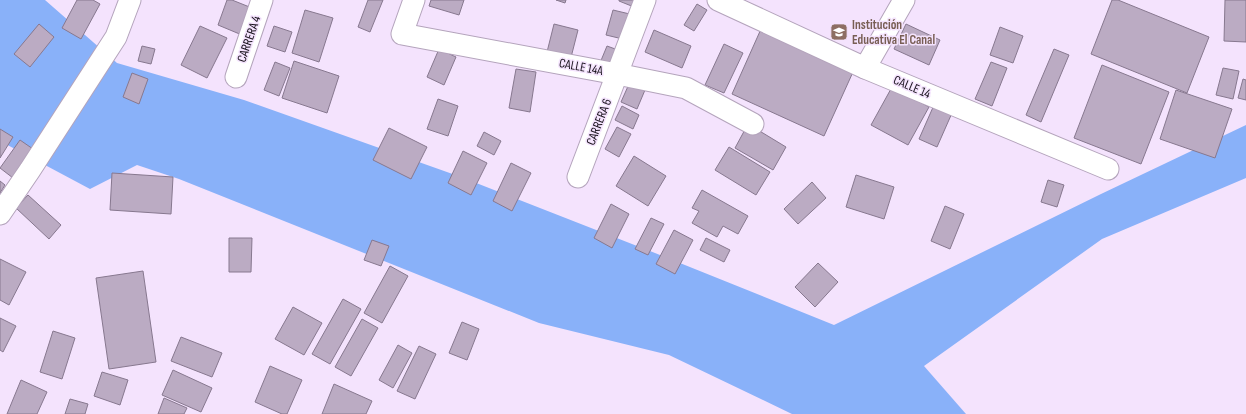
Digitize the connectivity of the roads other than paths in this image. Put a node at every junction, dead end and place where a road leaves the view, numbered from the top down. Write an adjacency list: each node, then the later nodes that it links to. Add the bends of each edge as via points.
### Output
1 (130, 0): 13 (street, via 116,37)
2 (262, 0): 9 (street, CARRERA 4)
3 (414, 0): 8 (street, CALLE 14A, via 402,34)
4 (645, 0): 8 (street, CARRERA 6)
5 (718, 0): 7 (street, CALLE 14)
6 (904, 0): 7 (street)
7 (866, 68): 11 (street, CALLE 14)
8 (617, 74): 10 (street, CALLE 14A, via 686,88); 12 (street, CARRERA 6)
9 (236, 77)
10 (753, 124)
11 (1108, 169)
12 (578, 177)
13 (0, 214)

